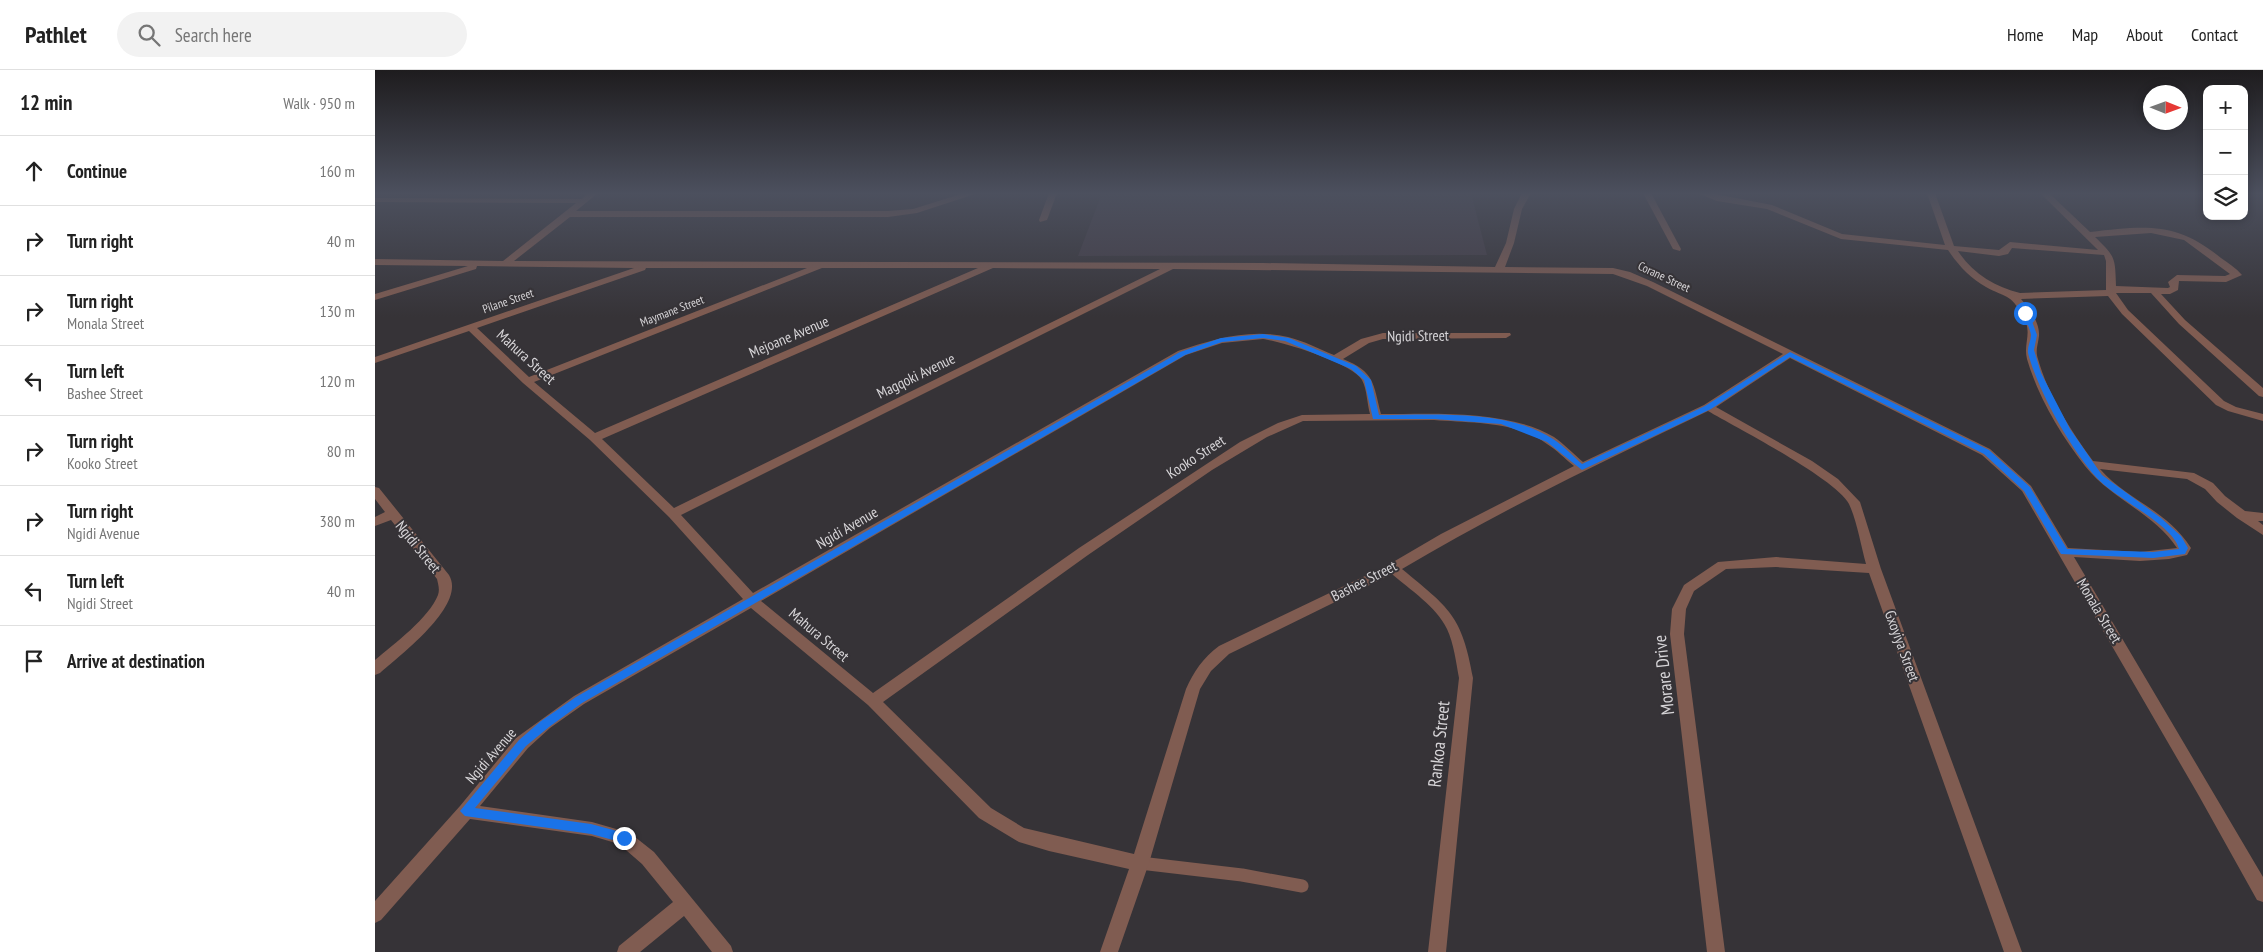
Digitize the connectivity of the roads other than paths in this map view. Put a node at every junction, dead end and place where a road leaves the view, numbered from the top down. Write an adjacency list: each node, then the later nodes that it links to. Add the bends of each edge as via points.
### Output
1 (542, 234): 13 (street)
2 (1512, 234): 19 (street)
3 (1669, 234): 10 (street)
4 (1835, 234): 9 (street)
5 (1946, 234): 9 (street)
6 (2109, 234): 8 (street)
7 (2173, 234): 21 (street, via 2204,249 2237,275 2226,279 2177,278 2174,279 2173,290)
8 (2090, 235): 11 (street)
9 (1950, 246): 11 (street, via 1999,253 2005,252 2010,245); 22 (street, via 1960,262 1977,276)
10 (1677, 248)
11 (2107, 253): 20 (street, via 2111,261)
12 (375, 262): 14 (street, Corane Street)
13 (506, 263): 14 (street, Corane Street); 17 (street, Corane Street)
14 (485, 264): 23 (street)
15 (826, 264): 16 (street, Corane Street); 17 (street, Corane Street); 29 (street, Maymane Street)
16 (995, 264): 18 (street, Corane Street); 34 (street, Mejoane Avenue)
17 (650, 265): 24 (street, Pilane Street)
18 (1172, 266): 19 (street, Corane Street); 39 (street, Magqoki Avenue)
19 (1499, 269): 26 (street, Corane Street, via 1627,274)
20 (2110, 291): 21 (street); 22 (street); 33 (street, via 2125,312 2220,402 2232,410)
21 (2154, 291): 30 (street, via 2195,334)
22 (2013, 295): 35 (street, via 2031,324 2034,335 2031,350 2038,373 2066,429)
23 (375, 298)
24 (471, 328): 28 (street, Pilane Street); 29 (street, Mahura Street)
25 (1506, 335): 27 (street, Ngidi Street, via 1383,336 1365,341)
26 (1790, 354): 31 (street, Bashee Street); 44 (street, Monala Street, via 1986,452 2027,489)
27 (1336, 359): 32 (street, Ngidi Avenue, via 1354,367 1367,380); 47 (street, Ngidi Avenue, via 1287,340 1263,336 1221,340 1182,354)
28 (375, 360)
29 (527, 381): 34 (street, Mahura Street)
30 (2263, 394)
31 (1708, 407): 36 (street, Bashee Street); 46 (street, Gxoyiya Street, via 1834,482 1854,502)
32 (1376, 418): 36 (street, Kooko Street, via 1434,417 1501,422 1550,440); 49 (street, Kooko Street, via 1302,418 1271,430 1213,464 1051,571)
33 (2263, 418)
34 (594, 438): 39 (street, Mahura Street)
35 (2089, 464): 40 (street, via 2190,476 2209,486); 44 (street, via 2111,486 2158,520 2184,548 2174,554 2153,555)
36 (1582, 467): 45 (street, Bashee Street)
37 (375, 491): 38 (street, Ngidi Street)
38 (392, 514): 42 (street); 48 (street, Ngidi Street, via 444,578 446,593 422,625)
39 (673, 514): 47 (street, Mahura Street)
40 (2241, 515): 41 (street); 43 (street)
41 (2263, 517)
42 (375, 522)
43 (2263, 531)
44 (2065, 552): 53 (street, Monala Street)
45 (1393, 568): 51 (street, Bashee Street, via 1224,650 1203,668 1193,689); 59 (street, Rankoa Street, via 1443,612 1453,627 1461,648 1466,678)
46 (1874, 569): 60 (street, Morare Drive, via 1776,562 1723,564 1689,588 1679,609 1677,634); 61 (street, Gxoyiya Street)
47 (753, 602): 49 (street, Mahura Street); 50 (street, Ngidi Avenue, via 579,700 545,724 522,743)
48 (375, 670)
49 (873, 701): 51 (street, Mahura Street, via 985,813 1003,826 1049,843)
50 (465, 811): 54 (street, via 591,829 624,838 648,858); 55 (street, Ngidi Avenue)
51 (1140, 862): 52 (lane); 58 (street, Bashee Street)
52 (1302, 886)
53 (2263, 894)
54 (686, 904): 56 (street); 57 (street)
55 (375, 914)
56 (626, 952)
57 (724, 952)
58 (1109, 952)
59 (1437, 952)
60 (1716, 952)
61 (2013, 952)

